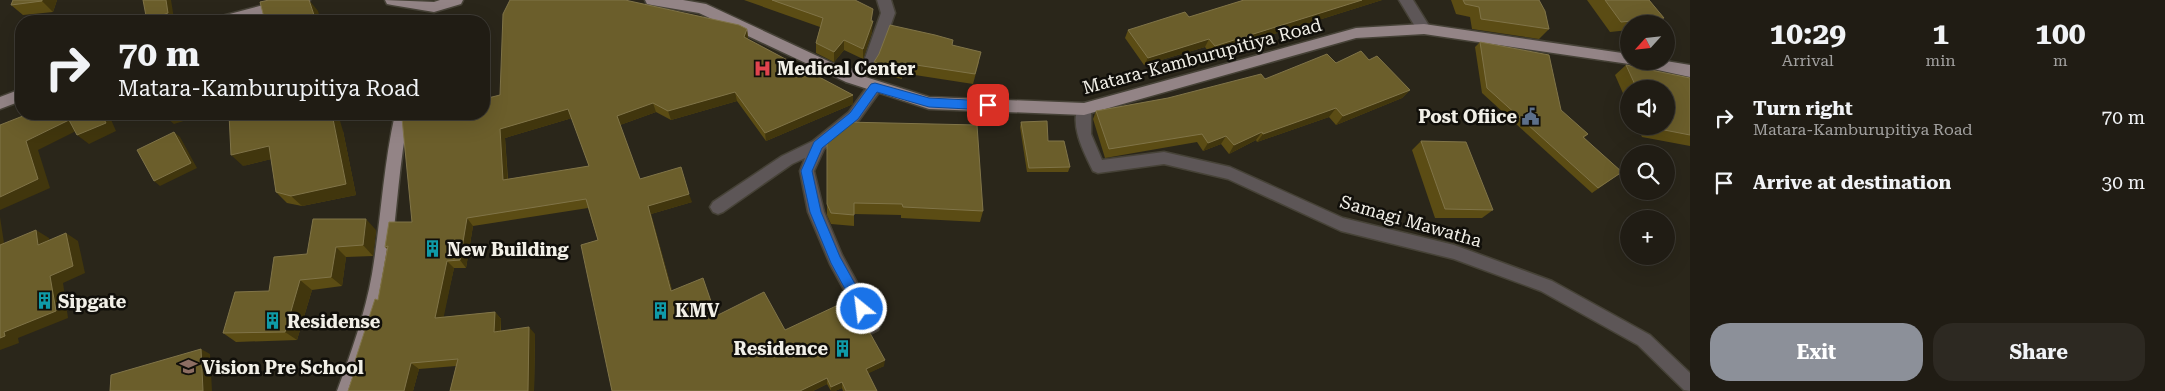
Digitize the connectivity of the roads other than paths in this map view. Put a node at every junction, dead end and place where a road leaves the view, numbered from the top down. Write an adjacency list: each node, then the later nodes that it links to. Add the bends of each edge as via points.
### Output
1 (303, 0): 8 (main road)
2 (392, 0): 7 (main road)
3 (456, 0): 7 (main road)
4 (652, 0): 14 (main road, Matara-Kamburupitiya Road, via 701,8)
5 (884, 0): 14 (street, via 888,13 870,64)
6 (1406, 0): 10 (street)
7 (434, 7): 9 (main road)
8 (245, 15)
9 (432, 15)
10 (1424, 29): 11 (main road, Matara-Kamburupitiya Road); 18 (main road, Matara-Kamburupitiya Road, via 1356,33)
11 (1620, 58)
12 (1675, 68): 13 (main road)
13 (1690, 71)
14 (851, 78): 15 (main road, Matara-Kamburupitiya Road)
15 (875, 87): 18 (main road, Matara-Kamburupitiya Road, via 929,103); 20 (street, via 854,116)
16 (15, 97): 17 (main road)
17 (0, 103)
18 (1084, 109): 23 (street, Samagi Mawatha, via 1084,134 1098,167 1164,158 1230,173 1341,224 1454,252 1546,286 1644,340)
19 (401, 120): 24 (main road, via 380,275)
20 (818, 145): 21 (street, via 787,160); 22 (street, via 807,171 816,212 836,259)
21 (718, 207)
22 (872, 326)
23 (1690, 384)
24 (346, 391)

